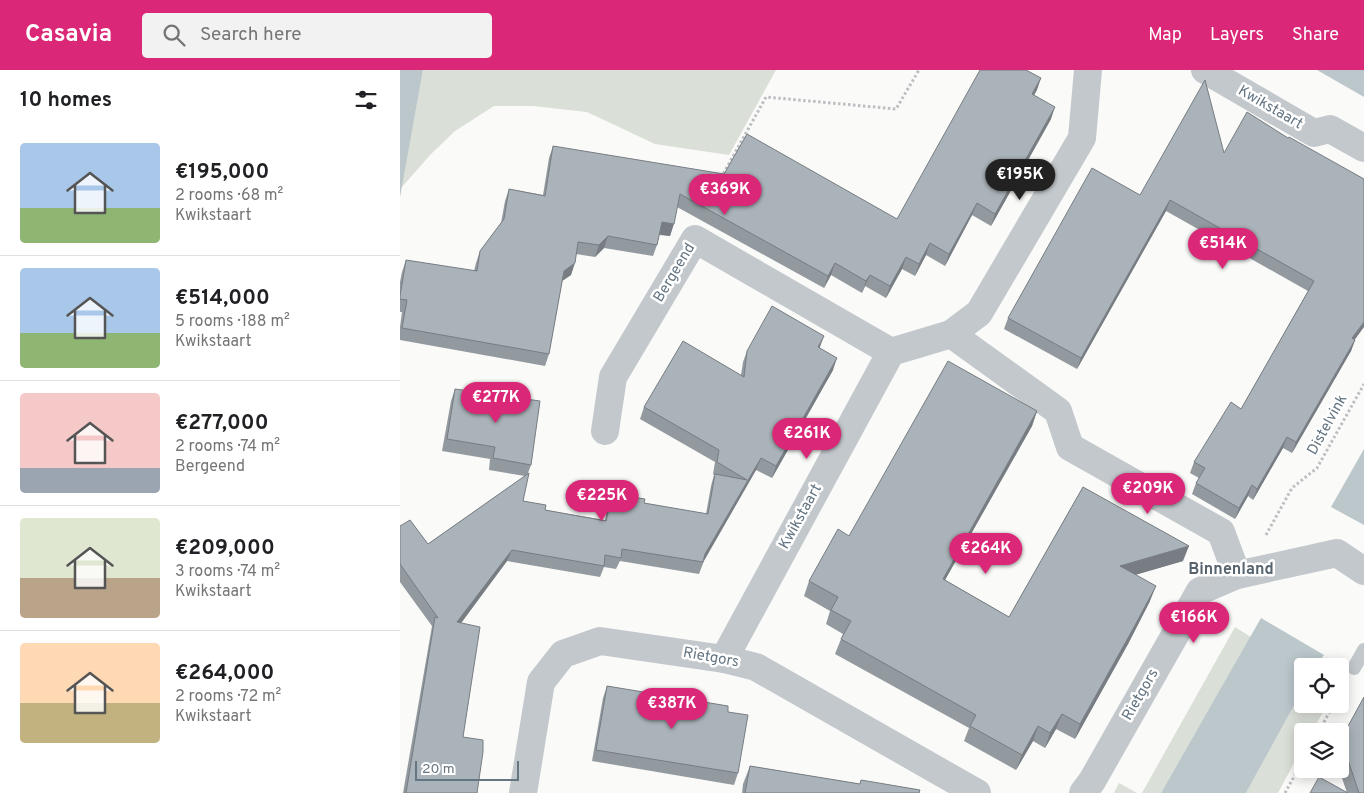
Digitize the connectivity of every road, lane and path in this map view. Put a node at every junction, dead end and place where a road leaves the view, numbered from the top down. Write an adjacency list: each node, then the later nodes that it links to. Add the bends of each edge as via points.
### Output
1 (919, 70): 5 (path, via 896,110 766,97)
2 (1088, 70): 6 (street, via 1082,138 979,313)
3 (1205, 70): 4 (street, Kwikstaart, via 1314,133 1330,129)
4 (1364, 148)
5 (719, 181)
6 (951, 334): 7 (street); 11 (street, via 1058,411 1070,447 1221,532)
7 (891, 352): 9 (street, Bergeend, via 695,239 613,377); 13 (street, Kwikstaart)
8 (1364, 384): 11 (path, Distelvink, via 1317,468 1292,488)
9 (605, 431)
10 (1364, 571): 11 (street, Rietgors, via 1337,554)
11 (1241, 574): 18 (street, Rietgors, via 1200,591)
12 (1364, 650): 14 (lane)
13 (724, 659): 16 (street, Rietgors, via 600,641 563,654 541,682); 17 (street, Rietgors, via 756,667)
14 (1354, 668)
15 (1294, 778): 19 (path)
16 (523, 793)
17 (977, 793)
18 (1083, 793)
19 (1286, 793)

